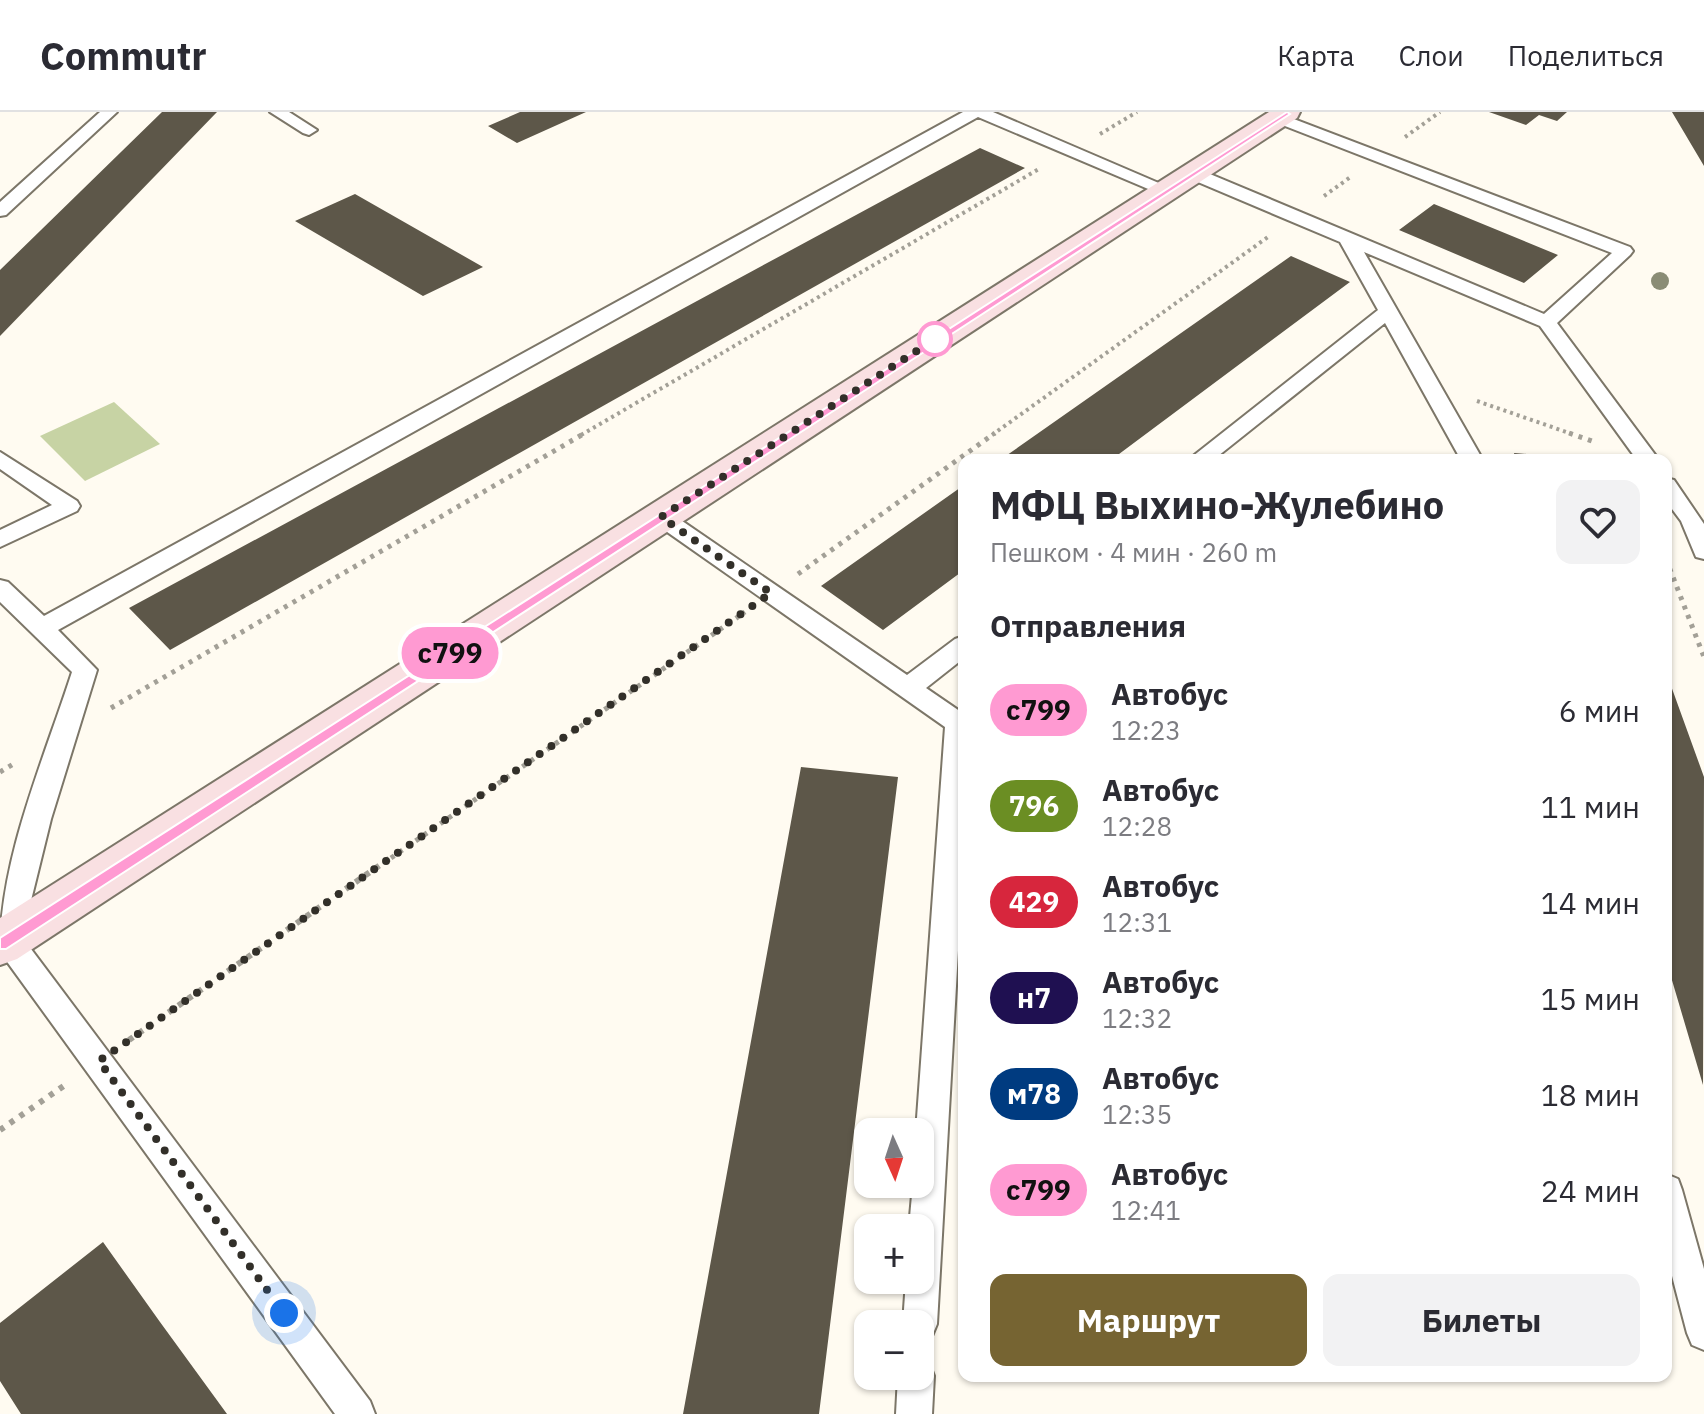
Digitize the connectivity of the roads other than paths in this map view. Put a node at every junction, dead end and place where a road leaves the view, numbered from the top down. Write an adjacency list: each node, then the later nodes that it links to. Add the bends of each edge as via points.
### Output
1 (109, 112): 7 (lane)
2 (278, 112): 5 (lane)
3 (977, 112): 6 (lane, via 1071,150); 20 (lane)
4 (1282, 115): 6 (main road); 10 (lane, via 1624,251)
5 (309, 130)
6 (1179, 182): 8 (lane, via 1297,216); 16 (main road)
7 (0, 211)
8 (1347, 238): 9 (lane); 10 (lane)
9 (1389, 311): 11 (lane); 12 (lane)
10 (1547, 322): 13 (lane)
11 (1207, 454)
12 (1469, 454)
13 (1644, 454)
14 (0, 459): 17 (lane, via 69,506)
15 (1672, 493): 18 (lane, via 1691,519)
16 (661, 517): 22 (lane); 23 (main road)
17 (0, 539)
18 (1704, 551)
19 (0, 588): 20 (lane)
20 (42, 628): 23 (lane, via 85,670)
21 (958, 650): 22 (lane)
22 (908, 688): 25 (lane, via 958,723)
23 (3, 942): 28 (lane, via 99,1061)
24 (1672, 1213): 26 (lane)
25 (921, 1310)
26 (1704, 1333)
27 (915, 1390): 29 (lane)
28 (357, 1414)
29 (914, 1414)

